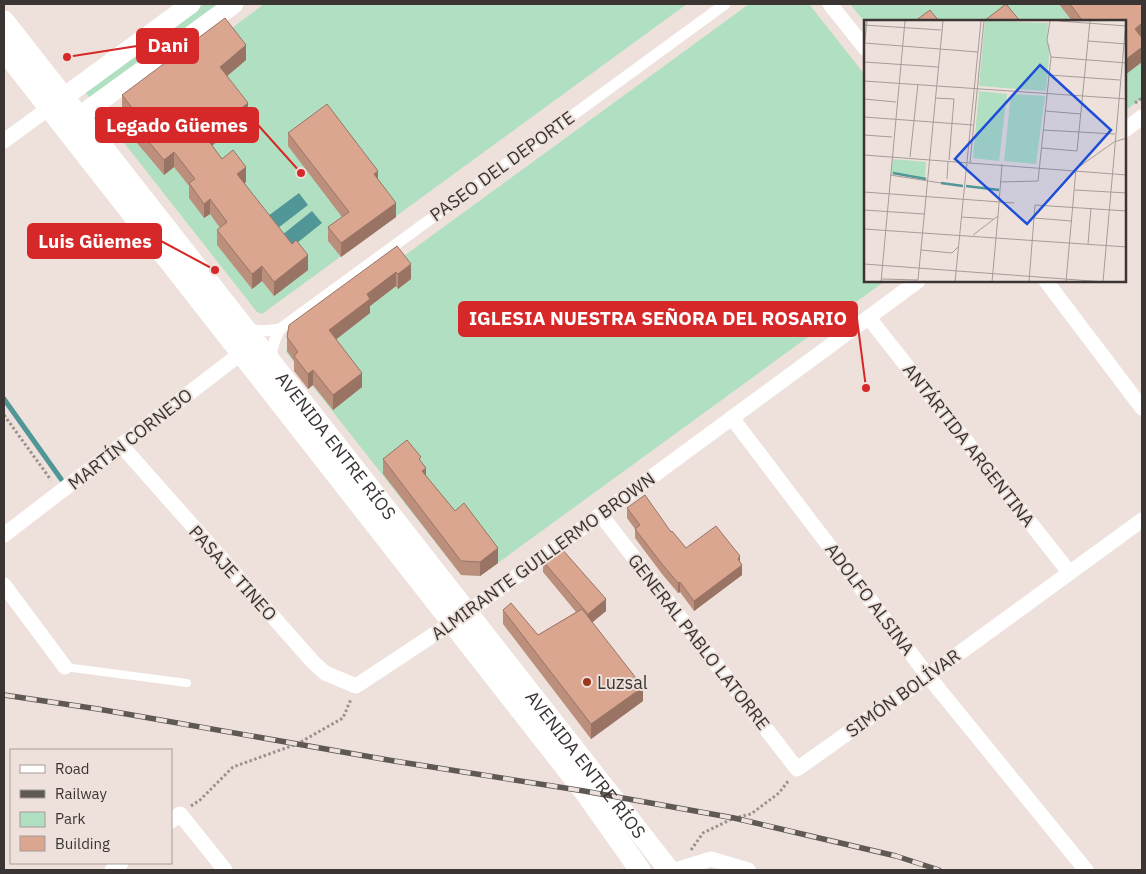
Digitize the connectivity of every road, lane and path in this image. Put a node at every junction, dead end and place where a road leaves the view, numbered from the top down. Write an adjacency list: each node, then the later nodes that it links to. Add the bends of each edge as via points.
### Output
1 (191, 4): 8 (street)
2 (234, 4): 9 (street)
3 (725, 4): 14 (street, PASEO DEL DEPORTE)
4 (830, 4): 6 (street)
5 (4, 21): 8 (main road, AVENIDA ENTRE RÍOS)
6 (864, 47)
7 (4, 50): 8 (main road, AVENIDA ENTRE RÍOS)
8 (56, 103): 9 (main road, AVENIDA ENTRE RÍOS); 10 (street)
9 (71, 122): 15 (main road, AVENIDA ENTRE RÍOS)
10 (4, 141)
11 (917, 282): 13 (street, ALMIRANTE GUILLERMO BROWN)
12 (1047, 282): 17 (street)
13 (870, 318): 19 (street, ALMIRANTE GUILLERMO BROWN); 25 (street, ANTÁRTIDA ARGENTINA)
14 (280, 329): 15 (street, via 253,330); 16 (street, via 271,354)
15 (246, 340): 16 (main road, AVENIDA ENTRE RÍOS); 20 (street, MARTÍN CORNEJO); 27 (main road, AVENIDA ENTRE RÍOS)
16 (273, 364): 27 (main road, AVENIDA ENTRE RÍOS)
17 (1142, 408)
18 (4, 415): 21 (path)
19 (732, 418): 22 (street, ALMIRANTE GUILLERMO BROWN); 29 (street, ADOLFO ALSINA)
20 (121, 445): 21 (street, MARTÍN CORNEJO); 31 (street, PASAJE TINEO, via 312,662 325,673)
21 (60, 492): 24 (street, MARTÍN CORNEJO)
22 (600, 515): 27 (street, ALMIRANTE GUILLERMO BROWN); 33 (street, GENERAL PABLO LATORRE)
23 (1142, 520): 25 (street, SIMÓN BOLÍVAR)
24 (4, 535)
25 (1069, 572): 29 (street, SIMÓN BOLÍVAR)
26 (4, 584): 28 (street)
27 (460, 618): 31 (street, ALMIRANTE GUILLERMO BROWN); 32 (main road, AVENIDA ENTRE RÍOS)
28 (66, 667): 30 (lane)
29 (928, 676): 33 (street, SIMÓN BOLÍVAR); 41 (street, ADOLFO ALSINA)
30 (187, 683)
31 (356, 686): 34 (path, via 343,718 297,744 233,767 200,800)
32 (578, 768): 37 (main road, AVENIDA ENTRE RÍOS); 38 (main road, AVENIDA ENTRE RÍOS)
33 (797, 769): 35 (path, via 779,793 751,814 734,818 703,833)
34 (176, 817): 36 (street)
35 (686, 856)
36 (225, 870)
37 (640, 870)
38 (669, 870)
39 (676, 870): 40 (street, via 711,859)
40 (748, 870)
41 (1086, 870)

